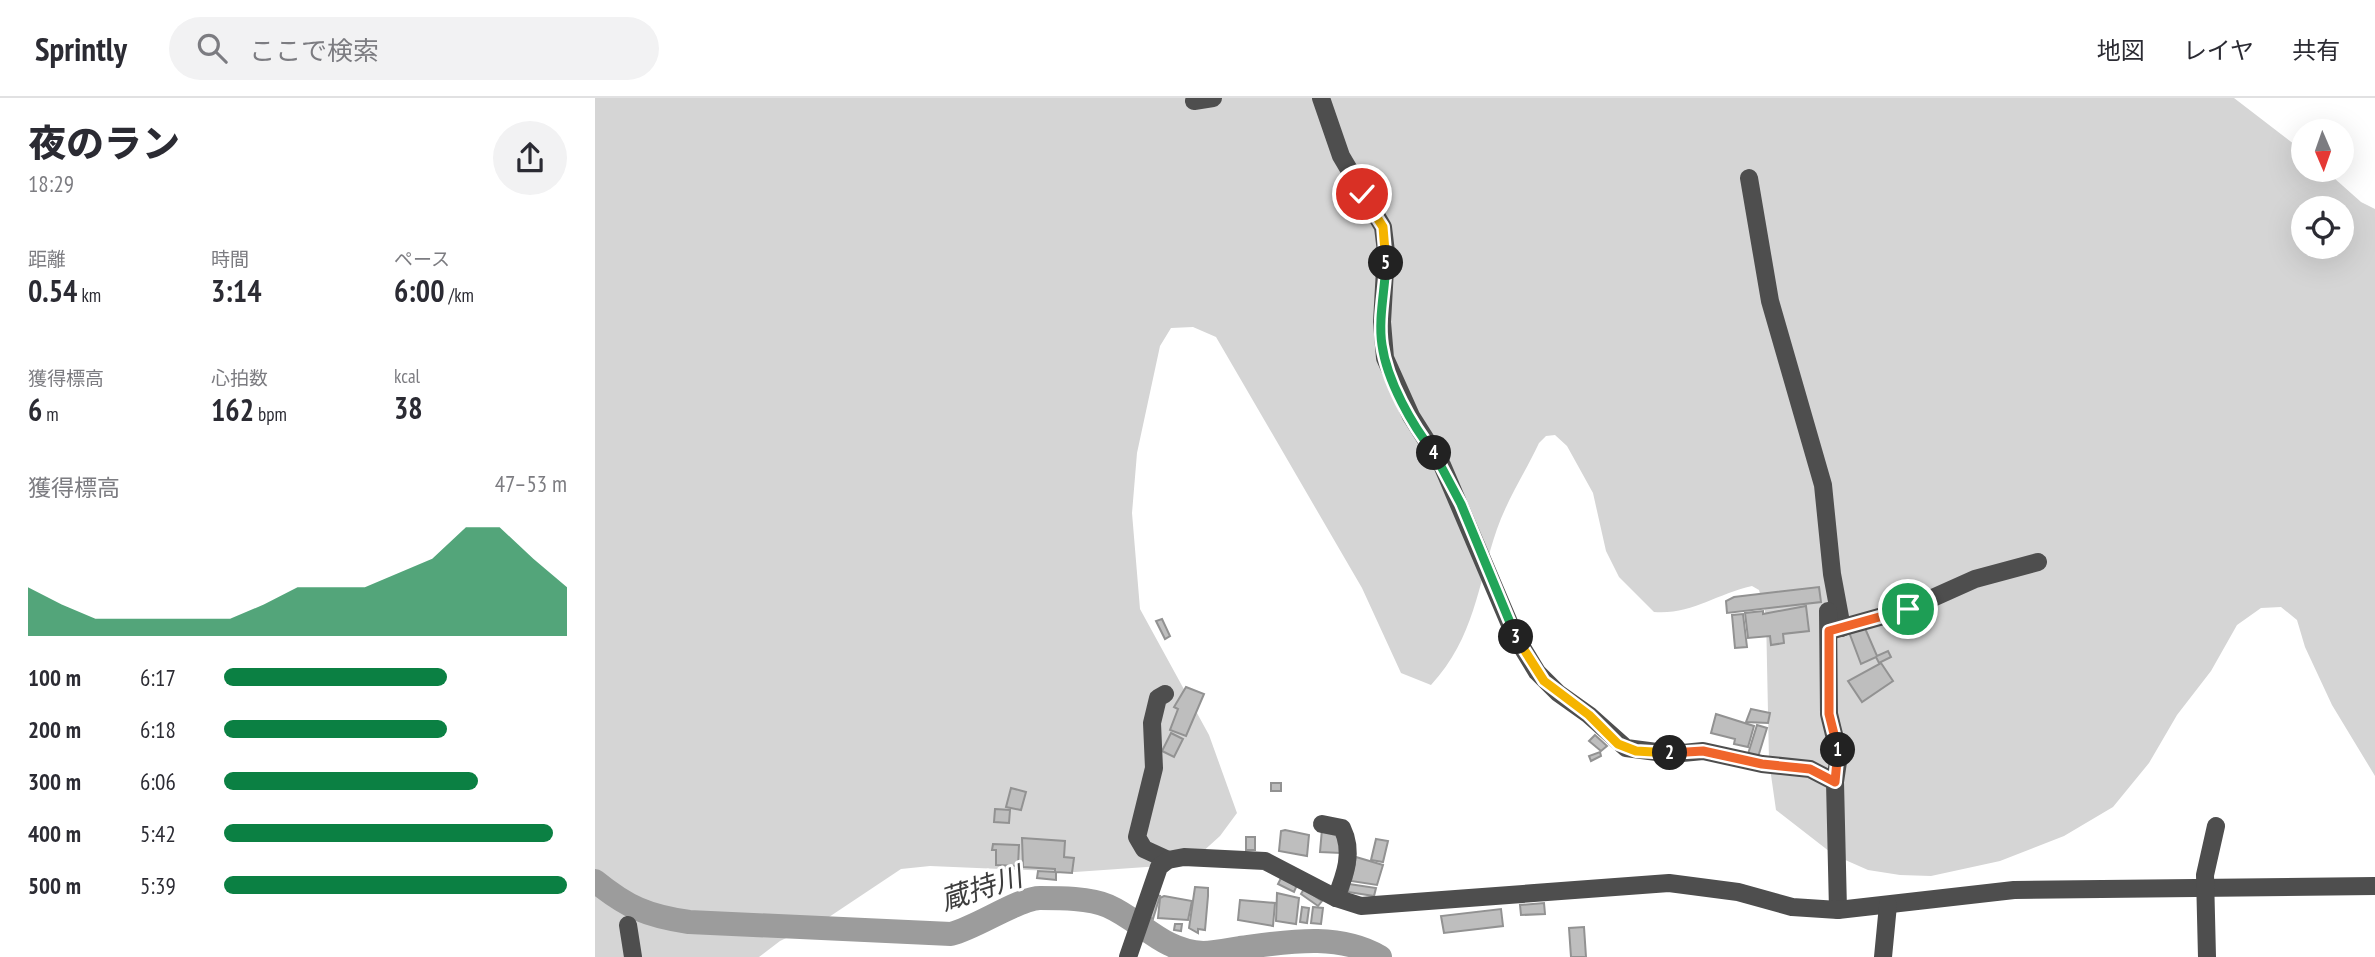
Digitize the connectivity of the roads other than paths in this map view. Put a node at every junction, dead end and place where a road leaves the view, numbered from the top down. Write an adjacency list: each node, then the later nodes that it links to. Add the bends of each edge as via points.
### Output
1 (1213, 98): 3 (street)
2 (1321, 98): 9 (street, via 1341,156 1383,227 1385,358 1411,416 1442,465 1514,634 1537,672 1626,748 1662,753 1703,751 1810,769)
3 (1194, 101)
4 (1749, 178): 7 (street, via 1770,301 1827,505)
5 (2038, 562): 7 (street, via 1975,579 1908,609)
6 (1828, 611): 7 (street)
7 (1835, 630): 9 (street, via 1829,714 1839,755)
8 (1165, 694): 12 (street, via 1158,698 1152,723 1154,768 1137,837 1144,849)
9 (1835, 782): 17 (street)
10 (1322, 824): 15 (street, via 1342,828 1347,846 1346,874)
11 (2216, 826): 13 (street, via 2205,875)
12 (1168, 860): 15 (street, via 1265,861); 20 (street, via 1159,867)
13 (2207, 886): 14 (street); 16 (street, via 2014,890); 22 (street)
14 (2375, 886)
15 (1336, 898): 17 (street, via 1385,907 1669,883 1738,891 1793,907)
16 (1888, 905): 17 (street); 21 (street)
17 (1838, 910)
18 (628, 925): 19 (street)
19 (633, 957)
20 (1128, 957)
21 (1883, 957)
22 (2207, 957)

